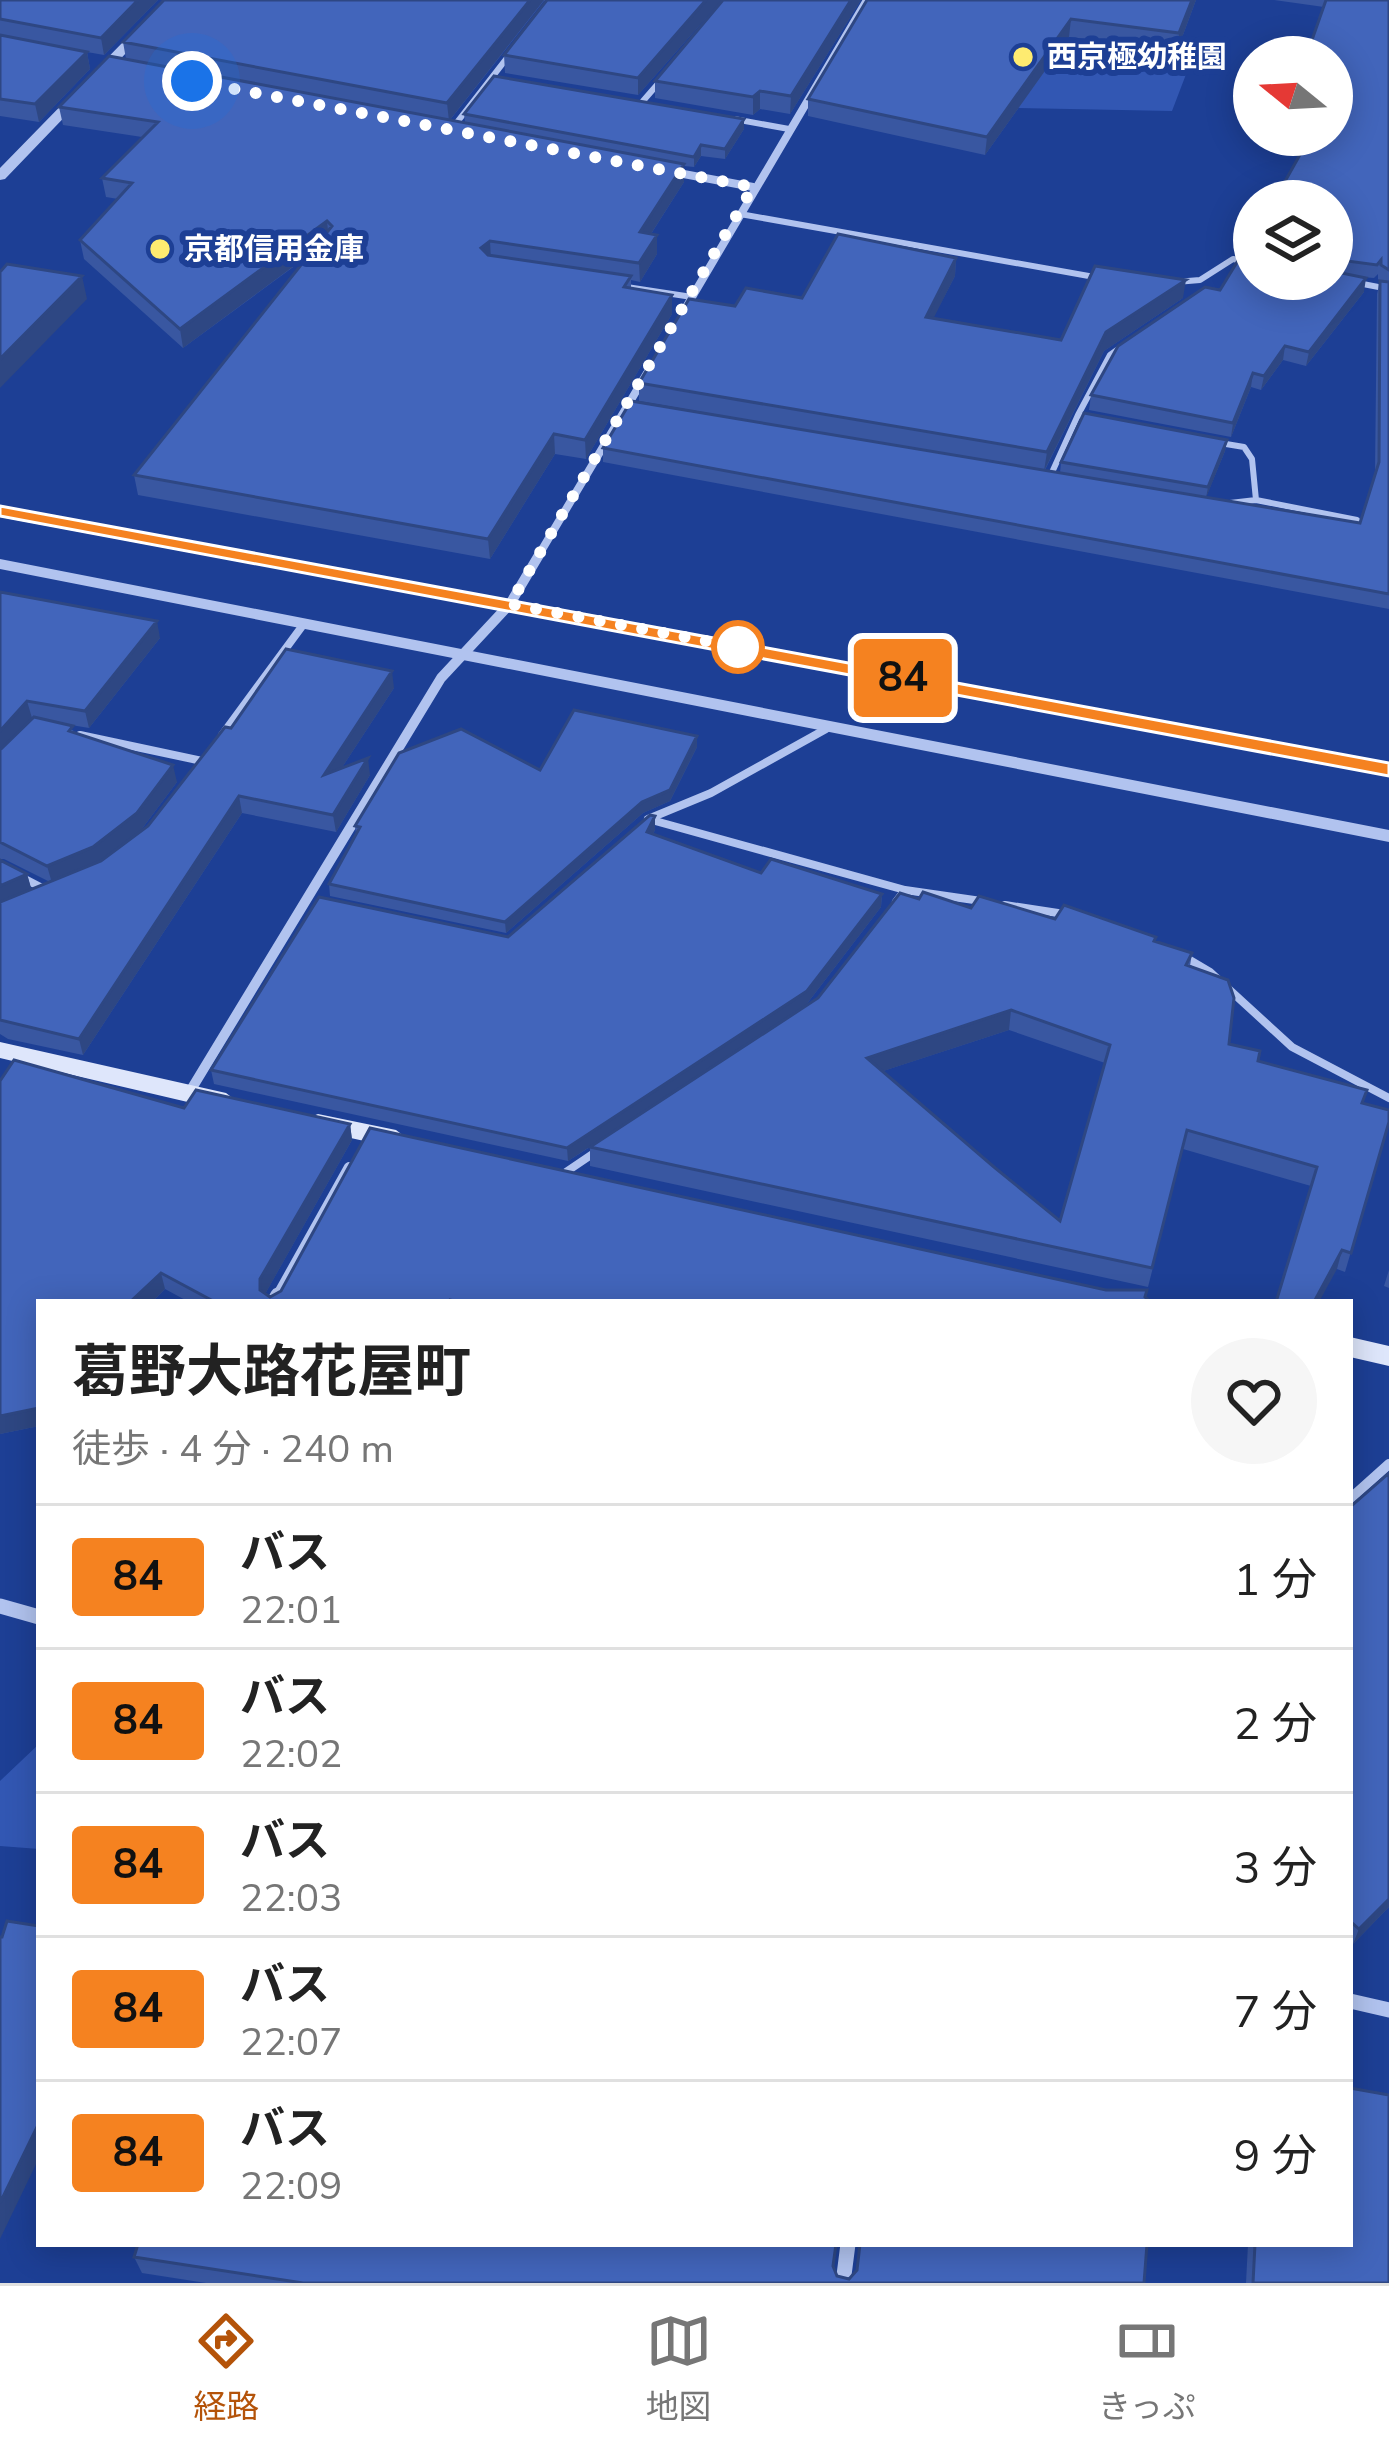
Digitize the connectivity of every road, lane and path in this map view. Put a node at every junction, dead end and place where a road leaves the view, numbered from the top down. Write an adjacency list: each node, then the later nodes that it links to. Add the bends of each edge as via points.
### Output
1 (171, 0): 5 (street)
2 (867, 0): 15 (street)
3 (519, 44): 8 (lane)
4 (86, 61): 5 (street)
5 (106, 65): 7 (street); 19 (street)
6 (671, 68): 11 (lane)
7 (130, 69)
8 (492, 79): 9 (lane); 16 (lane)
9 (513, 82)
10 (621, 98): 11 (lane)
11 (643, 101): 12 (lane)
12 (666, 106)
13 (713, 115): 15 (lane)
14 (427, 126): 16 (street)
15 (789, 129): 20 (street)
16 (451, 130): 17 (street)
17 (474, 135)
18 (660, 170): 20 (street)
19 (0, 176)
20 (753, 187): 21 (street)
21 (740, 214): 23 (lane); 28 (street)
22 (1233, 259): 25 (lane, via 1202,285)
23 (1113, 280)
24 (1353, 282): 27 (lane)
25 (1158, 283)
26 (601, 284): 28 (lane)
27 (1389, 290)
28 (692, 297): 29 (street)
29 (681, 315)
30 (1126, 343): 34 (lane, via 1110,355)
31 (659, 352): 32 (street)
32 (627, 407): 33 (lane); 45 (street)
33 (650, 411)
34 (1078, 415): 35 (lane); 38 (lane)
35 (1099, 419)
36 (1202, 439): 40 (lane, via 1244,447)
37 (1026, 475): 38 (lane)
38 (1049, 479): 39 (lane)
39 (1072, 483)
40 (1256, 500): 41 (lane); 43 (lane)
41 (1222, 504)
42 (0, 512): 45 (street)
43 (1357, 520)
44 (0, 563): 46 (street)
45 (510, 604): 47 (street); 51 (street)
46 (303, 625): 47 (street); 50 (lane)
47 (461, 656): 48 (street); 59 (street)
48 (826, 730): 53 (lane); 55 (street)
49 (77, 734): 50 (lane)
50 (202, 761): 52 (lane)
51 (1389, 770)
52 (188, 780)
53 (648, 819): 54 (lane); 57 (lane)
54 (630, 835)
55 (1389, 836)
56 (0, 866): 58 (lane, via 51,892)
57 (905, 890): 61 (lane); 62 (lane)
58 (34, 899)
59 (307, 899): 60 (lane); 65 (street)
60 (330, 904)
61 (892, 907)
62 (1093, 922)
63 (1169, 951): 66 (lane, via 1210,972 1292,1047)
64 (0, 1050): 65 (main road)
65 (189, 1093): 67 (main road)
66 (1389, 1098)
67 (256, 1108)
68 (300, 1119): 69 (main road)
69 (367, 1134): 70 (main road); 74 (street)
70 (411, 1142)
71 (602, 1148): 72 (lane)
72 (555, 1170): 73 (main road)
73 (613, 1182)
74 (276, 1299)
75 (1353, 1348): 76 (main road)
76 (1389, 1356)
77 (1389, 1464): 78 (lane)
78 (1353, 1496)
79 (0, 1606): 80 (street)
80 (36, 1616)
81 (1353, 2002): 82 (street)
82 (1389, 2010)
83 (848, 2247): 84 (street)
84 (843, 2283)

